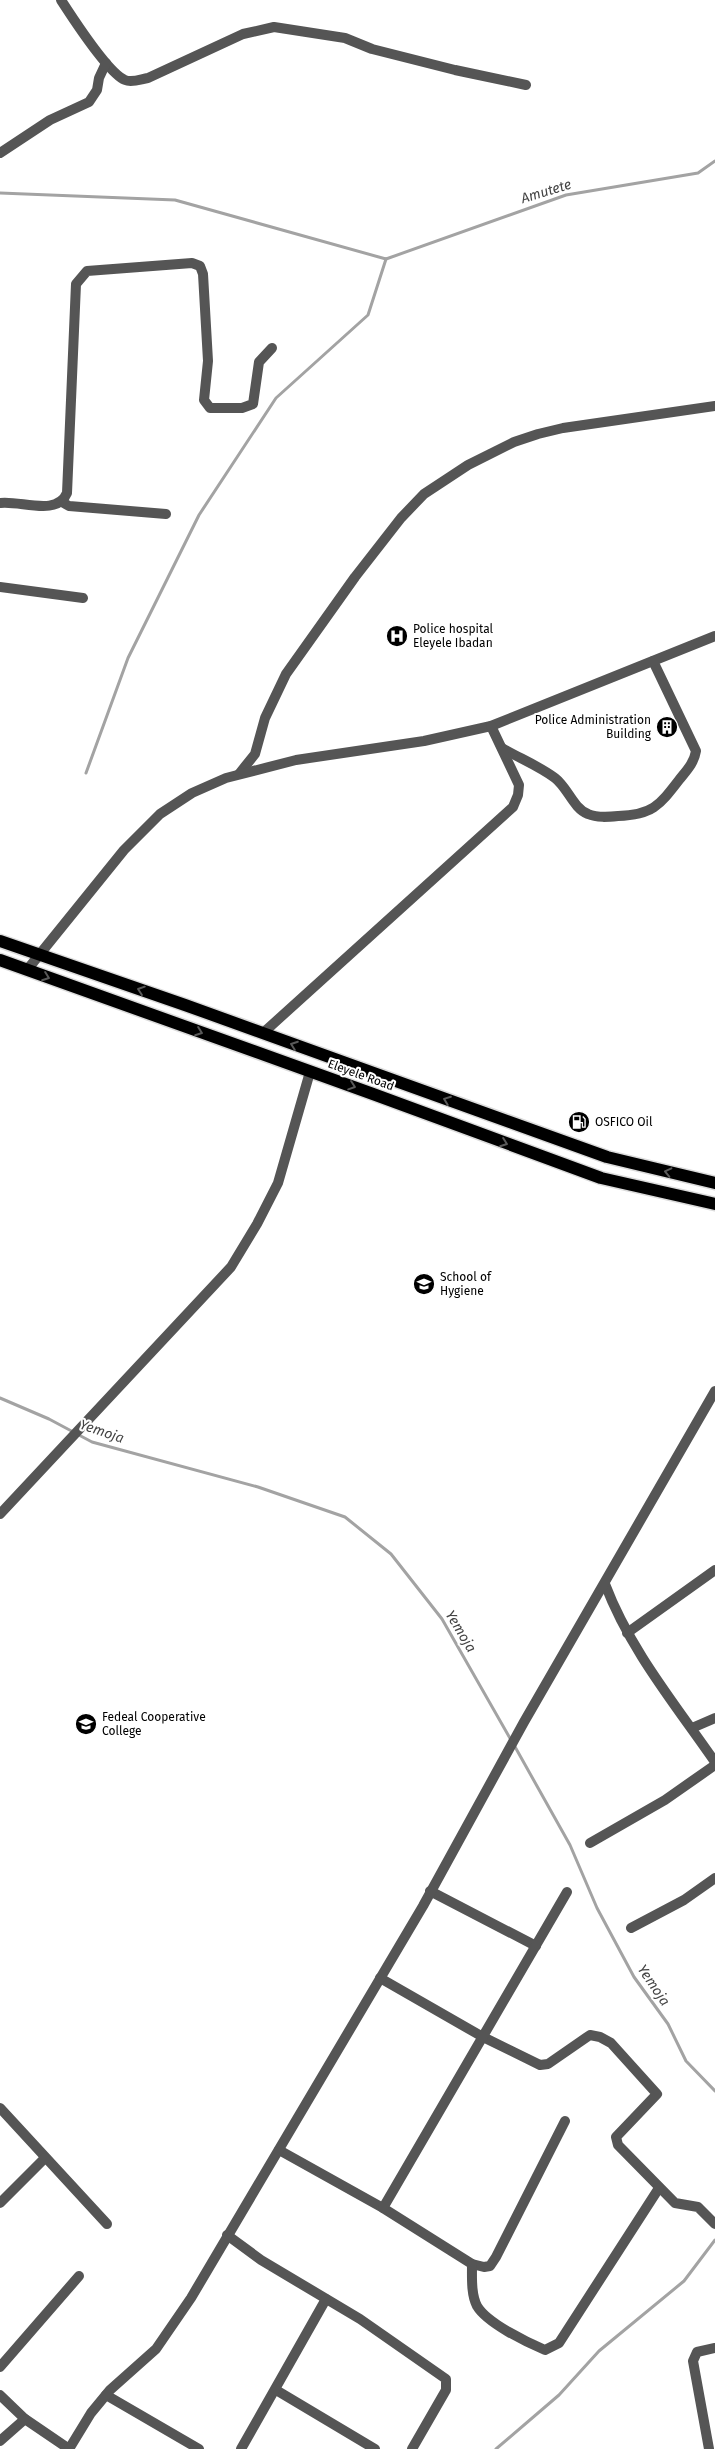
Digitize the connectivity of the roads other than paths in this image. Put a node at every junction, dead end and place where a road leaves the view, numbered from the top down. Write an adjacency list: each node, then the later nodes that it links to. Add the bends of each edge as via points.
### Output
1 (61, 0): 2 (street)
2 (106, 63): 3 (street, via 125,80 148,78 243,34 274,27 345,38 372,49); 4 (street, via 97,90 88,102 50,120)
3 (526, 85)
4 (0, 153)
5 (272, 348): 7 (street, via 258,362 253,404 242,408 210,408 204,400 208,361 200,266 192,263 91,270 83,274 76,284 68,489)
6 (715, 406): 16 (street, via 538,434 468,465 424,494 355,577 286,674 265,718 255,754)
7 (62, 502): 8 (street, via 49,506); 9 (street, via 70,506)
8 (0, 503)
9 (166, 514)
10 (0, 587): 11 (street)
11 (83, 598)
12 (715, 636): 13 (street)
13 (653, 661): 14 (street); 15 (street, via 696,751 694,761 650,812 601,817 587,814 575,805 568,790 555,778)
14 (491, 726): 15 (street); 16 (street, via 424,742 296,760)
15 (501, 748): 21 (street, via 519,785 513,807)
16 (236, 776): 18 (street, via 192,793 160,814 124,850)
17 (0, 942): 18 (main road, Eleyele Road)
18 (37, 956): 20 (street); 21 (main road, Eleyele Road, one-way to 18)
19 (0, 960): 20 (main road, Eleyele Road)
20 (26, 970): 22 (main road, Eleyele Road, one-way to 22)
21 (263, 1033): 23 (main road, Eleyele Road, one-way to 21)
22 (310, 1072): 24 (main road, Eleyele Road, one-way to 24); 28 (street, via 278,1183 243,1249 218,1283)
23 (607, 1157): 24 (main road); 25 (main road, Eleyele Road, one-way to 23)
24 (600, 1178): 26 (main road, Eleyele Road)
25 (715, 1183)
26 (715, 1204)
27 (715, 1391): 30 (street)
28 (0, 1514)
29 (715, 1570): 31 (street)
30 (605, 1584): 31 (street); 37 (street)
31 (627, 1633): 33 (street)
32 (715, 1718): 33 (street)
33 (692, 1728): 34 (street)
34 (715, 1763): 35 (street, via 665,1800)
35 (590, 1843)
36 (715, 1878): 39 (street, via 684,1900)
37 (430, 1891): 40 (street); 41 (street)
38 (567, 1892): 40 (street)
39 (631, 1928)
40 (536, 1946): 42 (street)
41 (380, 1978): 42 (street); 45 (street)
42 (483, 2037): 47 (street, via 540,2065 548,2064 590,2035 600,2036 611,2043 657,2094 616,2136 616,2140); 49 (street)
43 (0, 2108): 46 (street)
44 (565, 2122): 53 (street, via 496,2257 490,2266)
45 (279, 2150): 49 (street); 52 (street)
46 (45, 2158): 48 (street); 50 (street)
47 (659, 2188): 51 (street, via 675,2203 698,2207); 53 (street, via 576,2319 554,2347 544,2350 485,2316 476,2305)
48 (0, 2203)
49 (383, 2208): 53 (street)
50 (107, 2224)
51 (715, 2224)
52 (227, 2236): 55 (street); 60 (street, via 156,2349)
53 (472, 2264)
54 (79, 2276): 57 (street)
55 (326, 2299): 58 (street); 67 (street, via 446,2378 446,2390)
56 (715, 2348): 68 (street, via 697,2352 693,2361)
57 (0, 2367)
58 (276, 2390): 65 (street); 66 (street)
59 (0, 2395): 61 (street)
60 (106, 2395): 63 (street); 64 (street)
61 (25, 2419): 62 (street); 63 (street)
62 (0, 2441)
63 (69, 2449)
64 (199, 2449)
65 (241, 2449)
66 (375, 2449)
67 (412, 2449)
68 (708, 2449)

